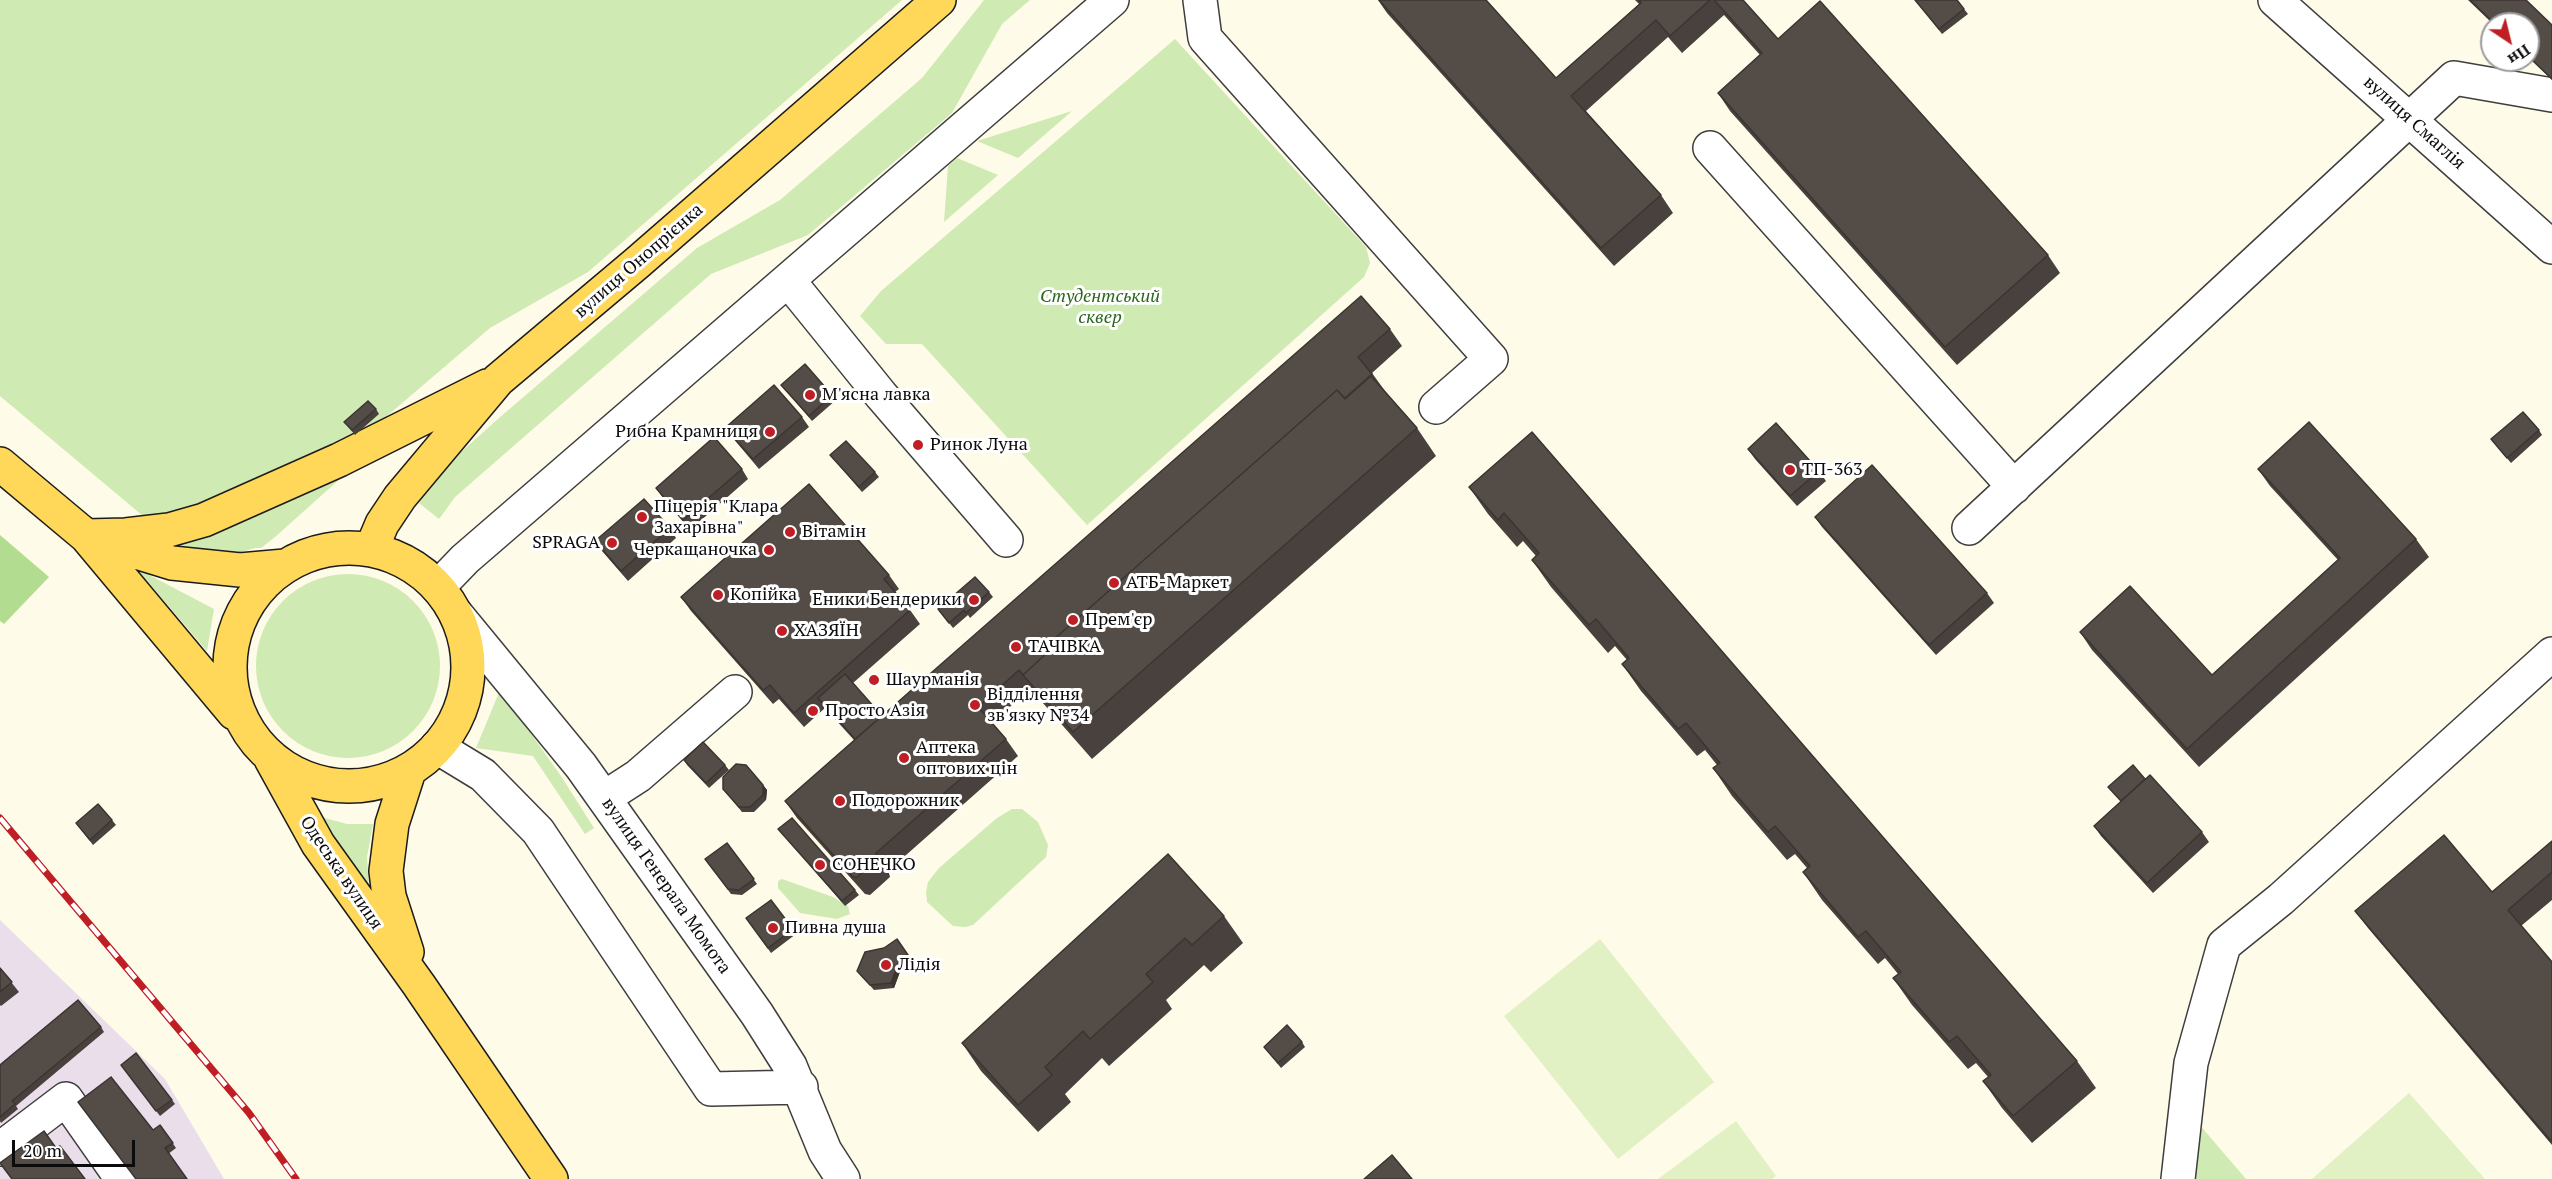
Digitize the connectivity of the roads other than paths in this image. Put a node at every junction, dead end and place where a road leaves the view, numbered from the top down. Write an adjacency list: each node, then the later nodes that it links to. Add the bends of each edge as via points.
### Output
1 (939, 0): 10 (main road, вулиця Онопрієнка)
2 (1112, 0): 9 (street)
3 (1200, 0): 11 (street, via 1205,38 1491,359)
4 (2275, 0): 6 (street, вулиця Смаглія)
5 (2552, 95): 6 (street, via 2454,78)
6 (2409, 120): 8 (street, вулиця Смаглія); 13 (street)
7 (1710, 148): 13 (street)
8 (2552, 246)
9 (788, 280): 16 (street); 19 (street, via 465,559)
10 (498, 380): 15 (main road, via 339,460 204,519 169,530); 17 (main road, вулиця Онопрієнка, via 400,497)
11 (1436, 407)
12 (0, 464): 15 (main road)
13 (2014, 487): 14 (street)
14 (1969, 528)
15 (86, 536): 18 (main road, via 172,563 240,570); 23 (main road)
16 (1006, 540)
17 (371, 550): 18 (main road, via 326,549); 19 (main road, via 409,563)
18 (285, 566): 23 (main road, via 252,597 233,636 229,680)
19 (438, 587): 20 (main road)
20 (456, 614): 24 (main road, via 468,652 466,693 450,731); 27 (street, вулиця Генерала Момота)
21 (2552, 654): 34 (street, via 2282,900 2224,945 2191,1063)
22 (735, 692): 27 (street, via 638,776)
23 (242, 722): 25 (main road)
24 (437, 747): 26 (main road); 29 (street, via 483,775 538,831 711,1089)
25 (270, 758): 26 (main road, via 298,776 335,786 373,784); 28 (main road, Одеська вулиця, via 318,844)
26 (408, 771): 28 (main road, Одеська вулиця, via 392,824 386,871 389,896)
27 (604, 798): 29 (street, вулиця Генерала Момота, via 757,1014)
28 (419, 985): 32 (main road, Одеська вулиця)
29 (801, 1087): 33 (street, вулиця Генерала Момота, via 825,1151)
30 (0, 1149): 31 (street, via 66,1099)
31 (122, 1179)
32 (552, 1179)
33 (843, 1179)
34 (2178, 1179)

